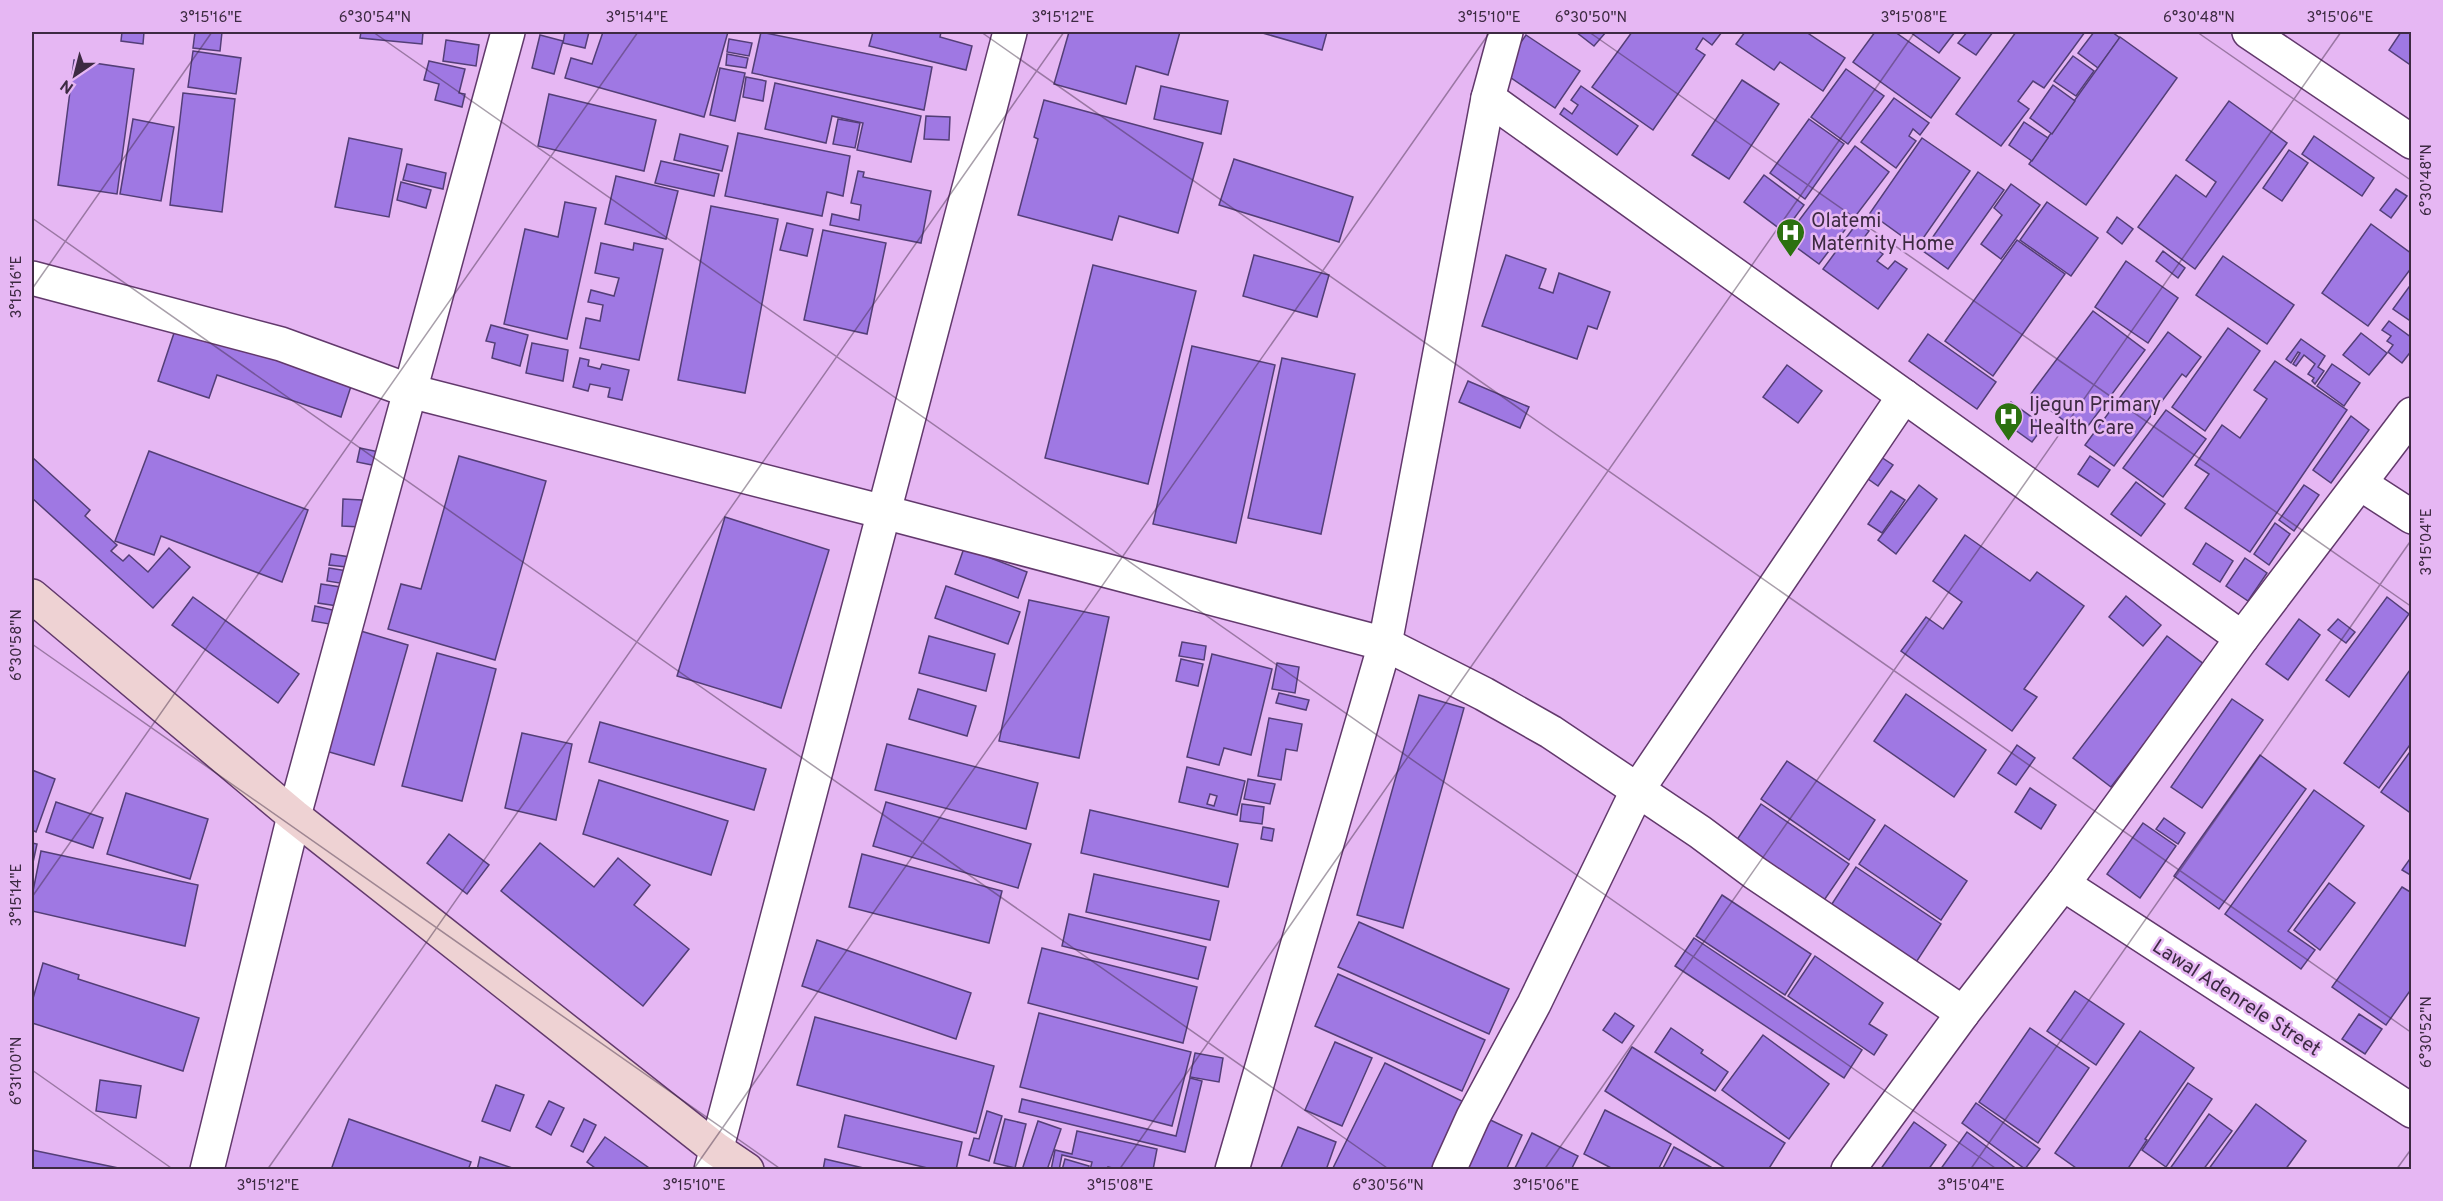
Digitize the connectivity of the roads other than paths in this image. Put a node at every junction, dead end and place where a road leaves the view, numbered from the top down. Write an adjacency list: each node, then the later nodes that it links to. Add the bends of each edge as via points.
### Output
1 (508, 32): 8 (street)
2 (1010, 32): 12 (street)
3 (1506, 32): 5 (street)
4 (2249, 32): 6 (street)
5 (1488, 98): 9 (street); 16 (street)
6 (2412, 142)
7 (32, 278): 8 (street, via 281,344)
8 (410, 391): 12 (street); 18 (street)
9 (1904, 396): 15 (street); 17 (street)
10 (2412, 414): 11 (street)
11 (2361, 484): 13 (street); 15 (street)
12 (884, 512): 16 (street); 22 (street)
13 (2412, 517)
14 (32, 596): 18 (street)
15 (2242, 638): 19 (street)
16 (1385, 644): 17 (street, via 1551,732); 25 (street)
17 (1638, 789): 20 (street); 26 (street)
18 (294, 816): 22 (street); 23 (street)
19 (2063, 884): 20 (street); 21 (street, Lawal Adenrele Street)
20 (1963, 1013): 27 (street)
21 (2412, 1111)
22 (713, 1159): 24 (street)
23 (207, 1170)
24 (747, 1170)
25 (1232, 1170)
26 (1449, 1170)
27 (1848, 1170)

